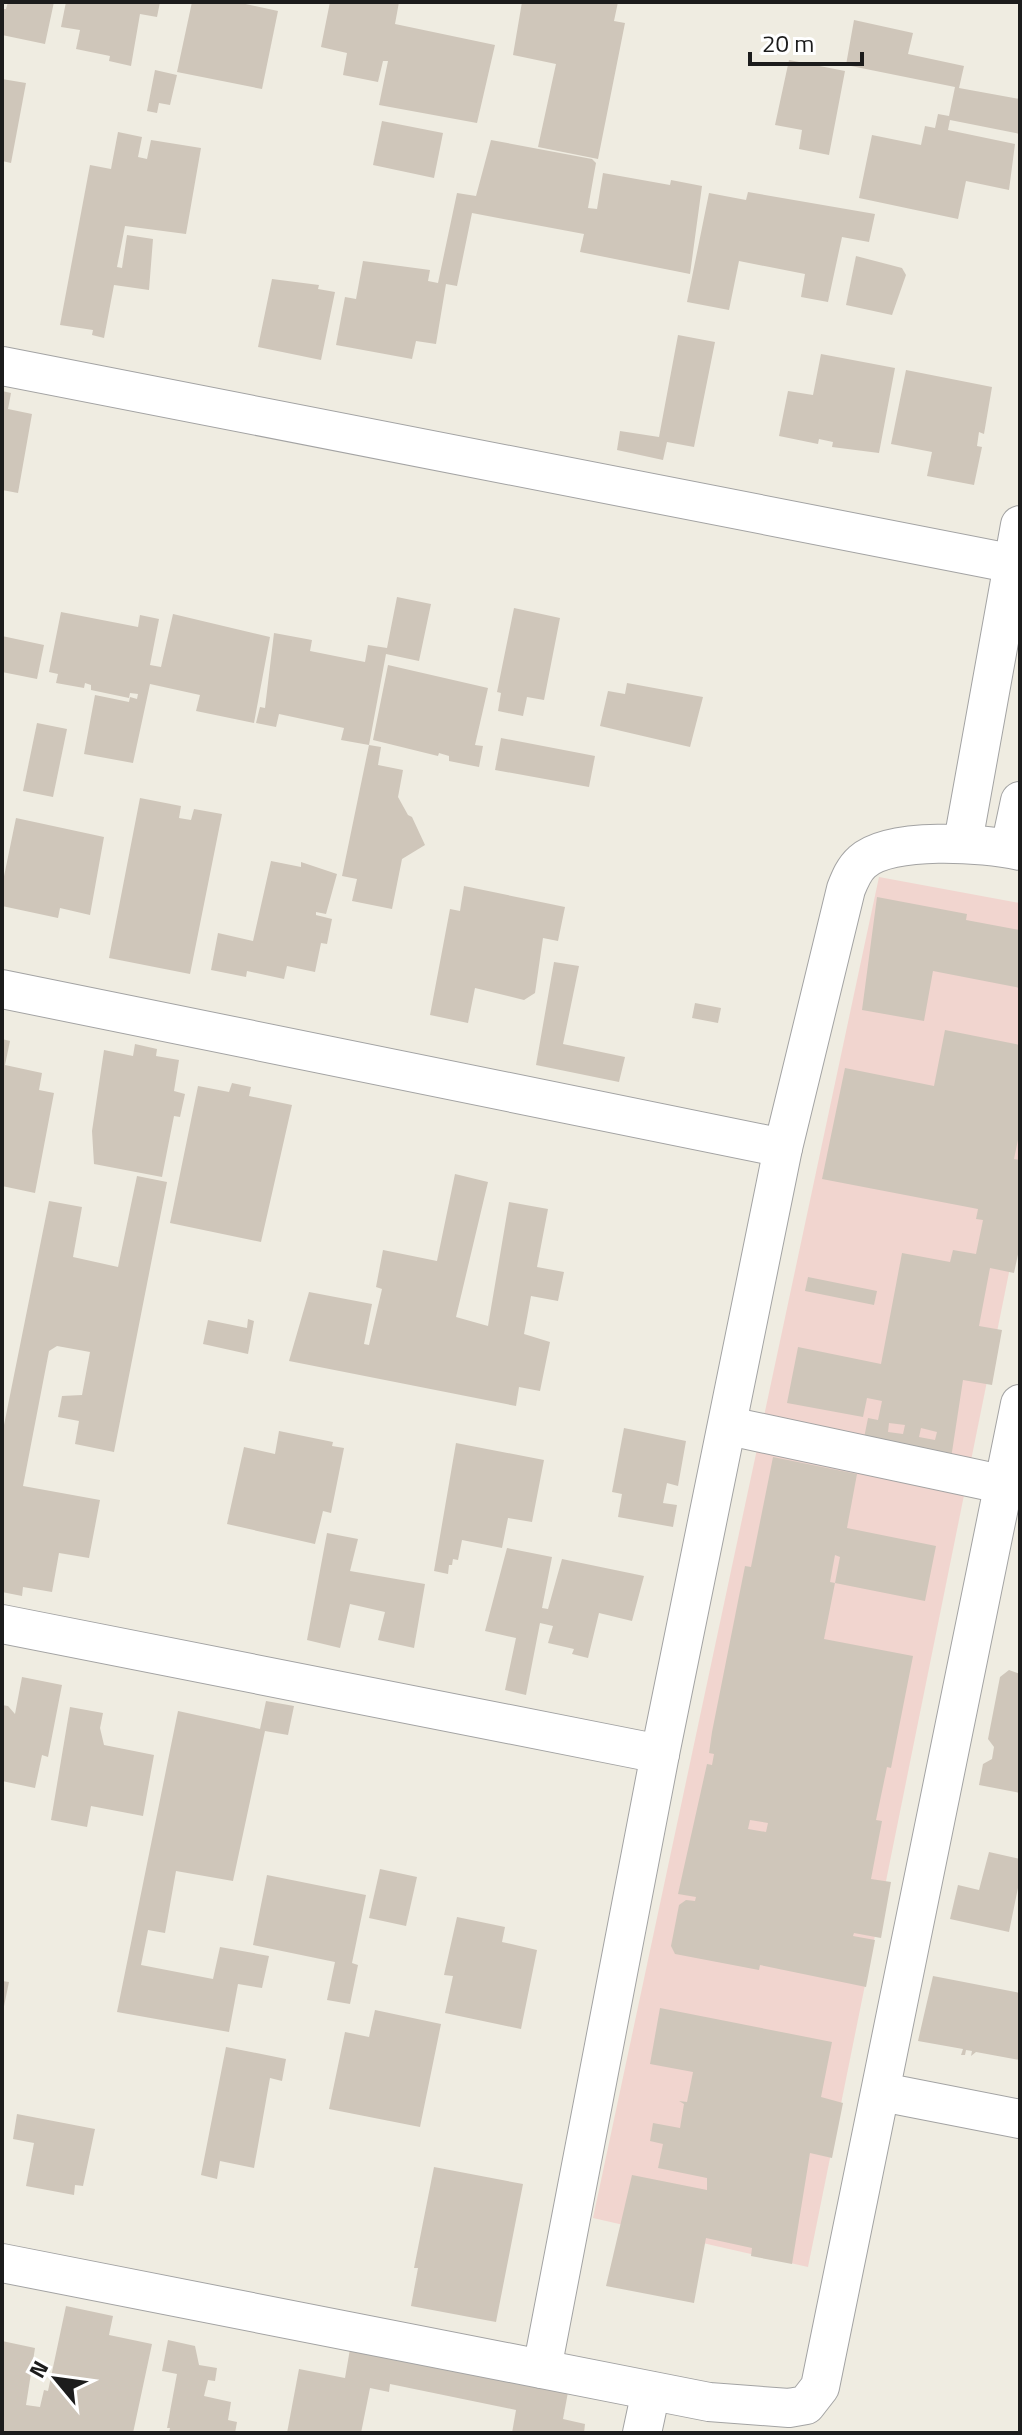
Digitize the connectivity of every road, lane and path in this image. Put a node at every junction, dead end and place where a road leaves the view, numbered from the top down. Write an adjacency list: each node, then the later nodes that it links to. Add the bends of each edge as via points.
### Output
1 (2, 366): 3 (street)
2 (1020, 525): 3 (street)
3 (1016, 564): 5 (street)
4 (1020, 801): 6 (street)
5 (963, 842): 6 (street); 8 (street, via 882,850 852,874)
6 (1015, 850)
7 (2, 989): 8 (street)
8 (783, 1148): 10 (street)
9 (1020, 1404): 11 (street)
10 (729, 1426): 11 (street); 13 (street)
11 (1012, 1487): 14 (street)
12 (2, 1624): 13 (street)
13 (660, 1754): 17 (street)
14 (882, 2092): 15 (street); 19 (street, via 820,2387 806,2405)
15 (1020, 2119)
16 (2, 2263): 17 (street)
17 (542, 2369): 18 (street)
18 (651, 2391): 19 (street); 20 (street)
19 (706, 2418)
20 (642, 2433)

